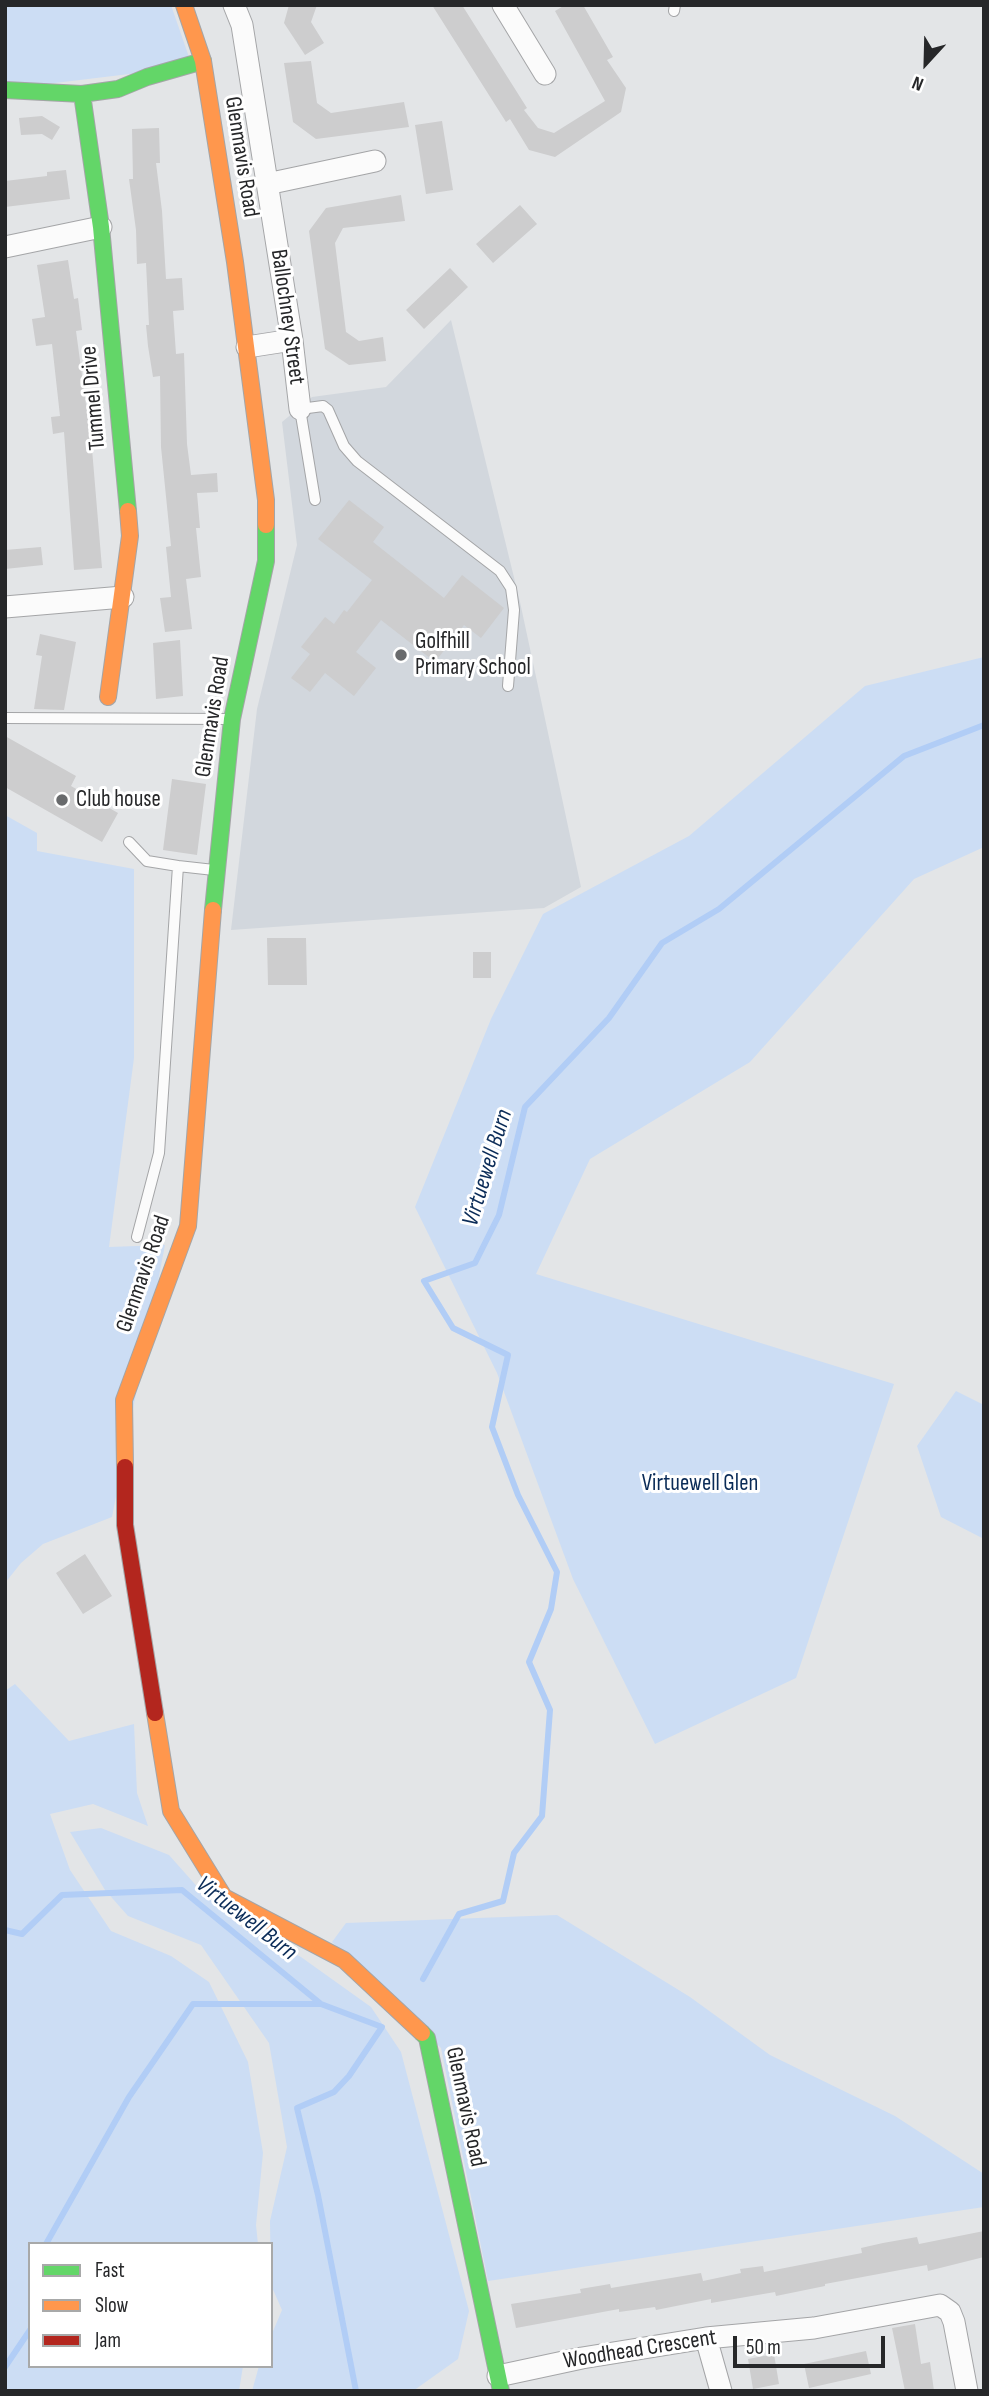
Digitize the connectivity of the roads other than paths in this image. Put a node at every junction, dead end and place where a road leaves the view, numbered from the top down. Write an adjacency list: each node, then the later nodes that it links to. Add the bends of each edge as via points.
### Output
1 (184, 5): 4 (main road, Glenmavis Road)
2 (234, 5): 9 (street, Ballochney Street, via 242,25)
3 (503, 5): 5 (street)
4 (202, 61): 7 (main road, via 118,89); 13 (main road, Glenmavis Road)
5 (545, 74)
6 (5, 90): 7 (main road)
7 (82, 94): 10 (main road, Tummel Drive)
8 (375, 161): 9 (street)
9 (267, 184): 12 (street, Ballochney Street)
10 (101, 227): 11 (street); 16 (main road, Tummel Drive, via 130,536)
11 (5, 247)
12 (292, 340): 13 (street); 14 (street, Ballochney Street)
13 (247, 347): 21 (main road, Glenmavis Road, via 266,500 266,561)
14 (300, 409): 15 (lane); 18 (lane, via 323,406 328,410 344,446 357,461 500,571 510,588 514,610)
15 (315, 500)
16 (123, 597): 17 (street); 19 (main road, Tummel Drive)
17 (5, 607)
18 (509, 686)
19 (108, 697)
20 (5, 718): 21 (lane)
21 (232, 719): 24 (main road, Glenmavis Road)
22 (130, 842): 23 (lane, via 147,861)
23 (178, 866): 24 (lane); 25 (lane, via 159,1153)
24 (216, 870): 27 (main road, Glenmavis Road, via 188,1226 124,1400 124,1525 171,1811 224,1897 344,1960 427,2038)
25 (137, 1237)
26 (706, 2338): 27 (street, Woodhead Crescent, via 582,2358); 28 (street); 29 (street, Woodhead Crescent, via 814,2328 940,2305 954,2322)
27 (499, 2383)
28 (721, 2391)
29 (967, 2391)

